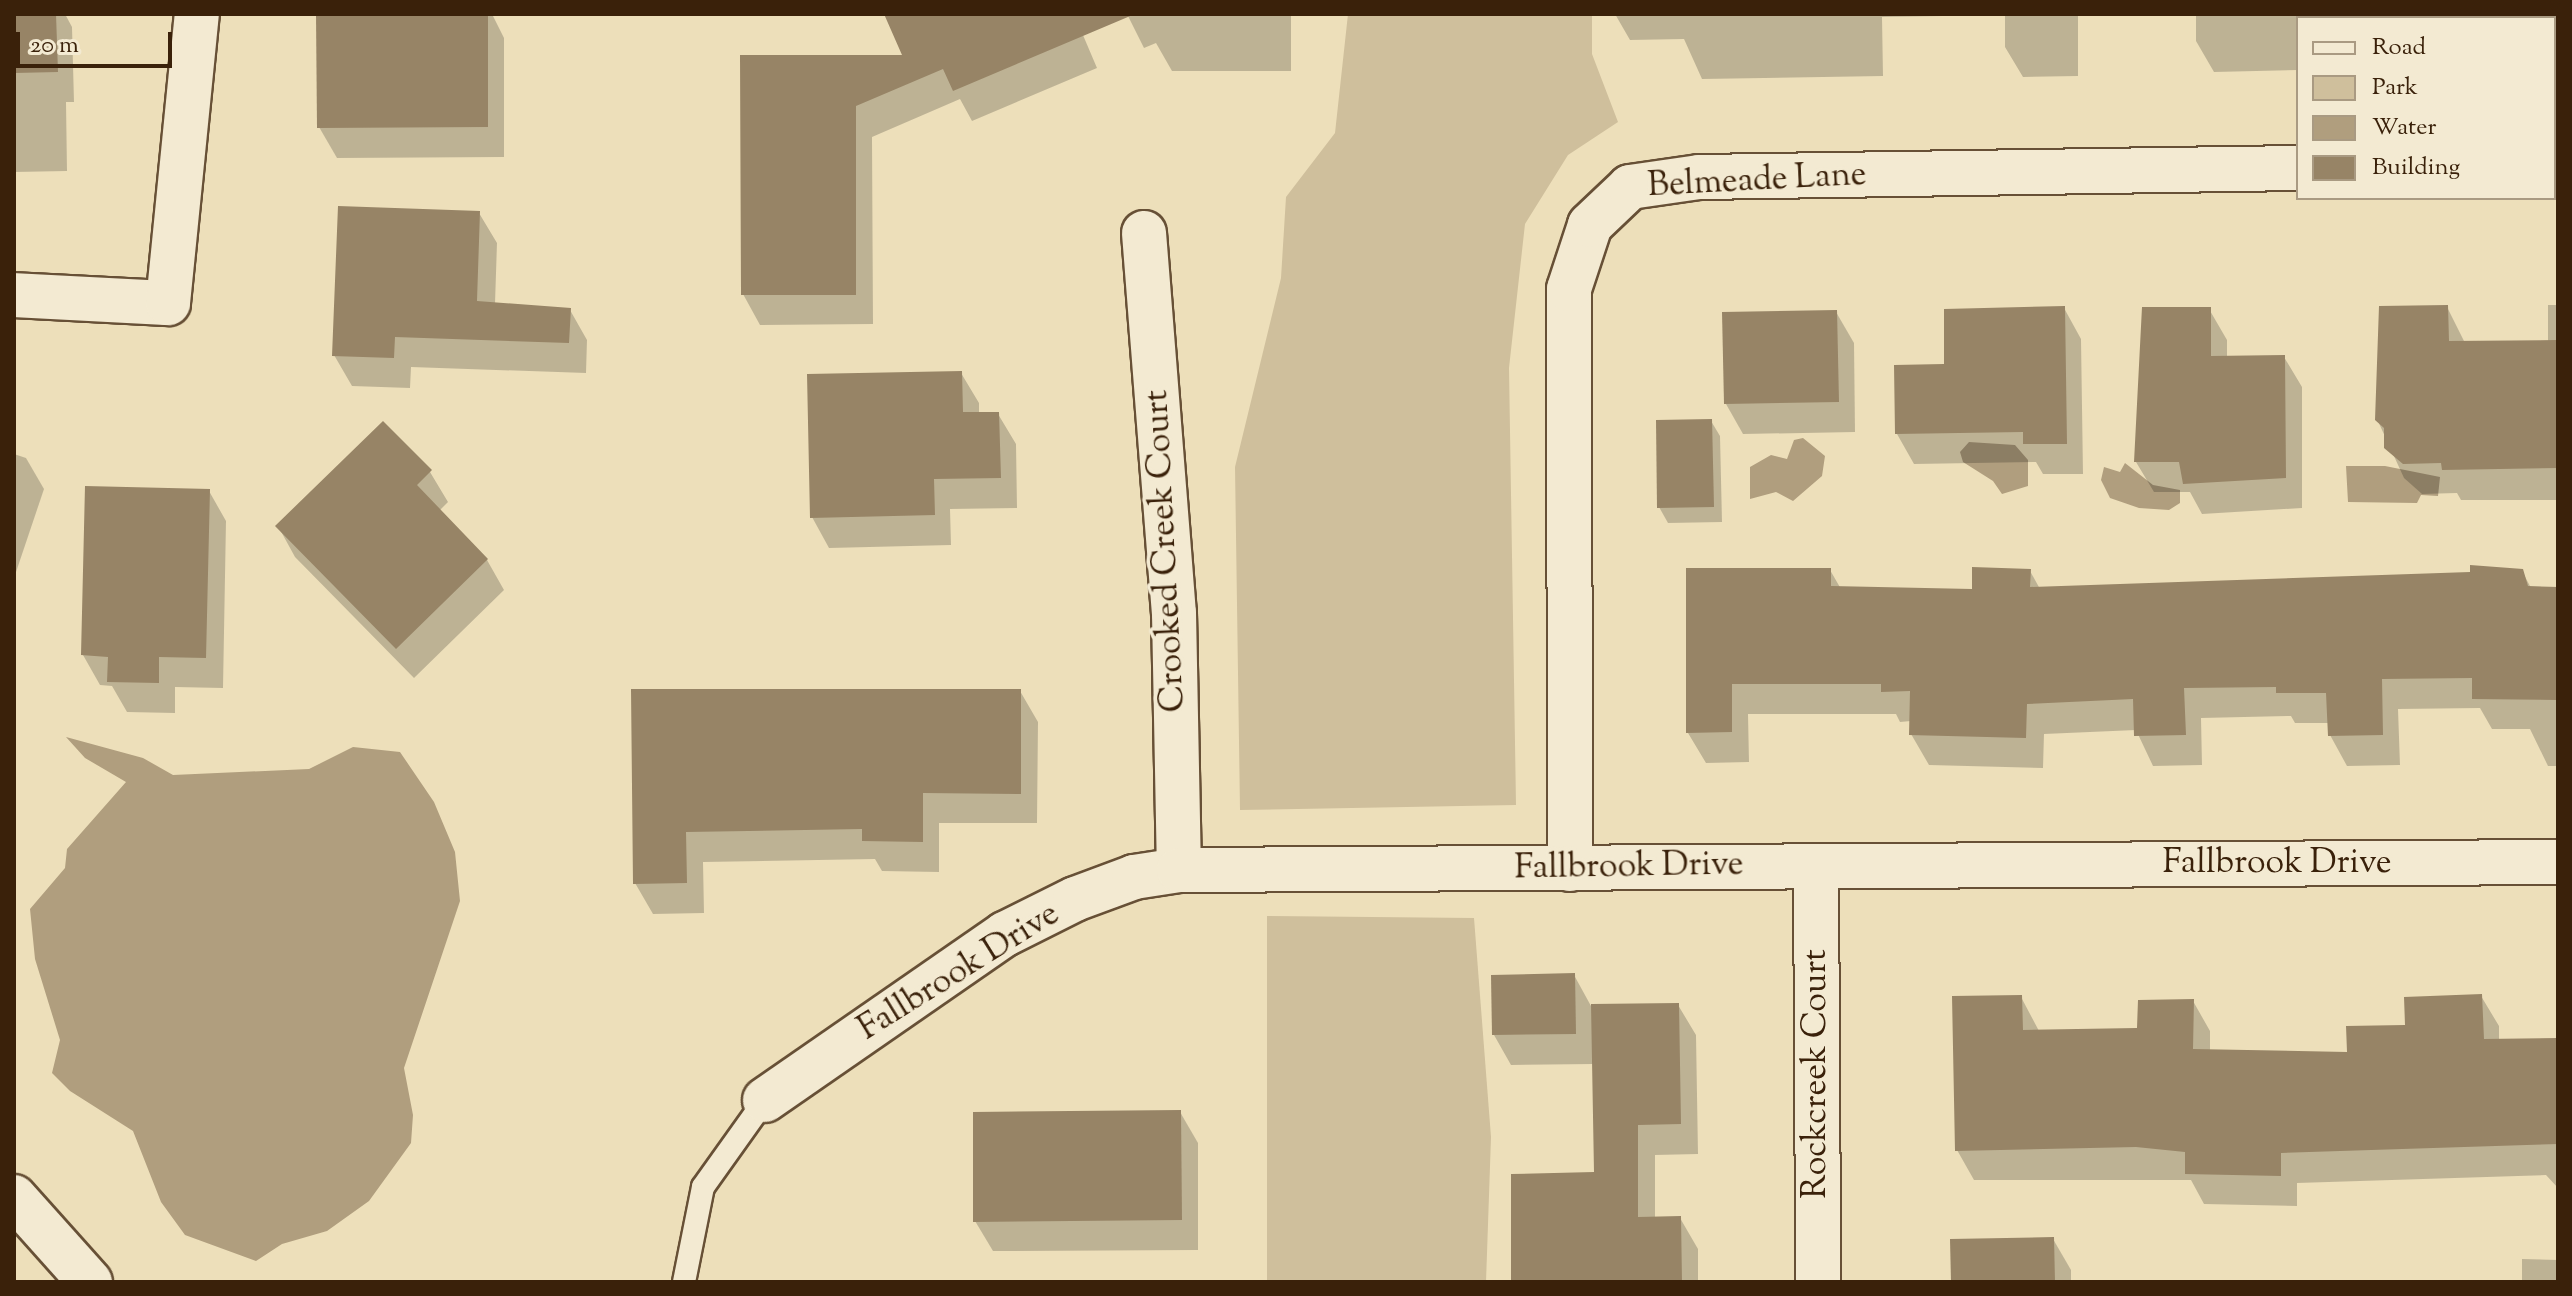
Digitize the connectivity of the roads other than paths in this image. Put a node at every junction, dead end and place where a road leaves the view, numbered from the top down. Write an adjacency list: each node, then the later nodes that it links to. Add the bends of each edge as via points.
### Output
1 (197, 14): 4 (street, via 168,303)
2 (2296, 168): 7 (street, Belmeade Lane, via 1699,177 1630,187 1590,225 1569,289)
3 (1144, 233): 8 (street, Crooked Creek Court, via 1174,613)
4 (14, 295)
5 (2558, 862): 6 (street, Fallbrook Drive)
6 (1816, 866): 7 (street, Fallbrook Drive, via 1703,863); 13 (street, Rockcreek Court)
7 (1570, 869): 8 (street, Fallbrook Drive)
8 (1179, 870): 9 (street, Fallbrook Drive, via 1134,877 1005,934)
9 (765, 1100): 12 (lane, via 703,1187)
10 (14, 1197): 11 (street)
11 (90, 1282)
12 (684, 1282)
13 (1818, 1282)

